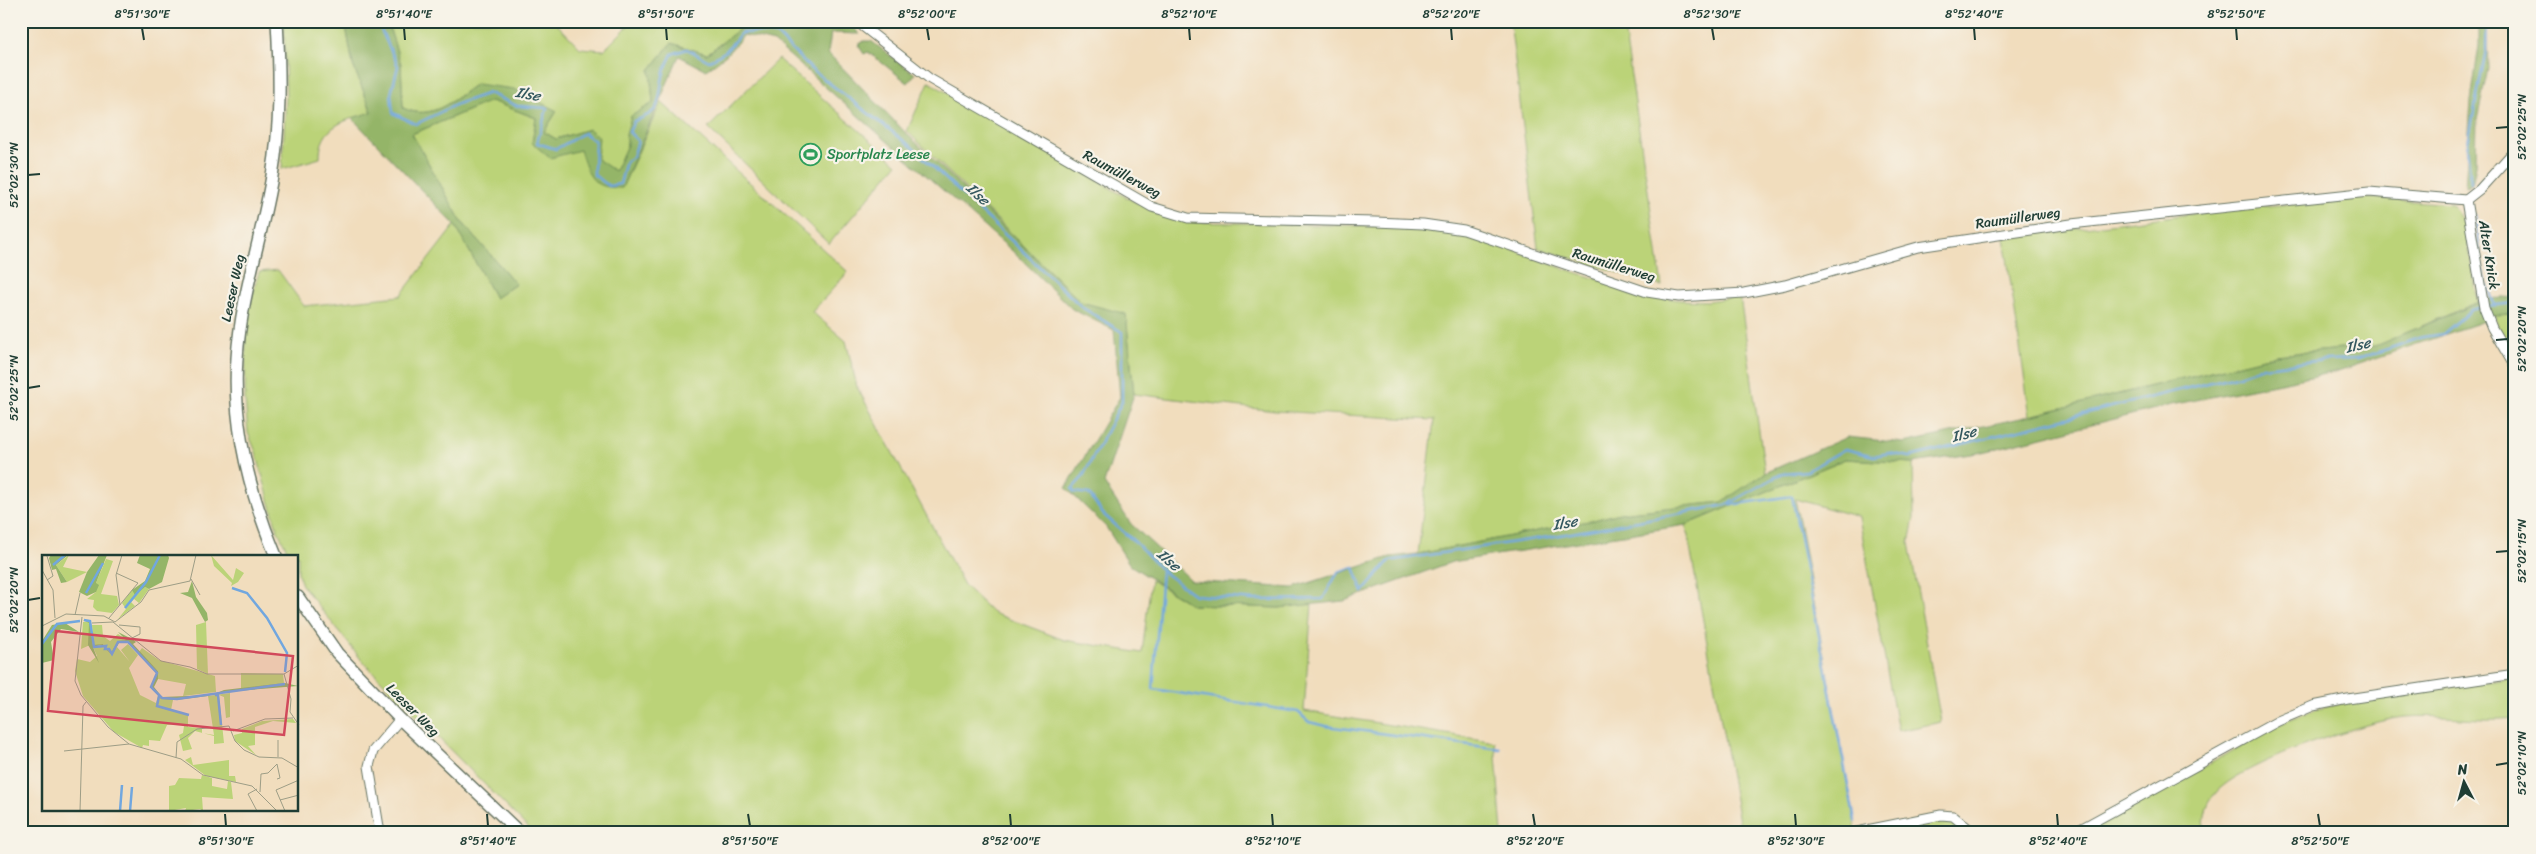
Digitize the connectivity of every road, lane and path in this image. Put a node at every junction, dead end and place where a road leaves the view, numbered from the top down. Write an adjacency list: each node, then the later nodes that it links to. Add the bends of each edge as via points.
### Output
1 (276, 21): 6 (street, Leeser Weg, via 281,98 278,135 241,318 237,359 237,400 245,461 258,513)
2 (856, 21): 4 (street, Raumüllerweg, via 930,79 1152,207 1188,218 1423,224 1464,230 1647,292 1679,297 1752,292 1918,247 2071,224 2369,192)
3 (2515, 150): 4 (street)
4 (2466, 200): 5 (street, Alter Knick, via 2482,299 2487,316)
5 (2515, 367)
6 (276, 555)
7 (299, 598): 9 (street, Leeser Weg, via 337,653)
8 (2515, 674): 14 (street, via 2313,706 2278,721)
9 (400, 719): 10 (street, via 373,752 369,766); 11 (street, Leeser Weg)
10 (380, 833)
11 (520, 833)
12 (1852, 833): 13 (street, via 1941,815 1953,816)
13 (1974, 833)
14 (2073, 833)

